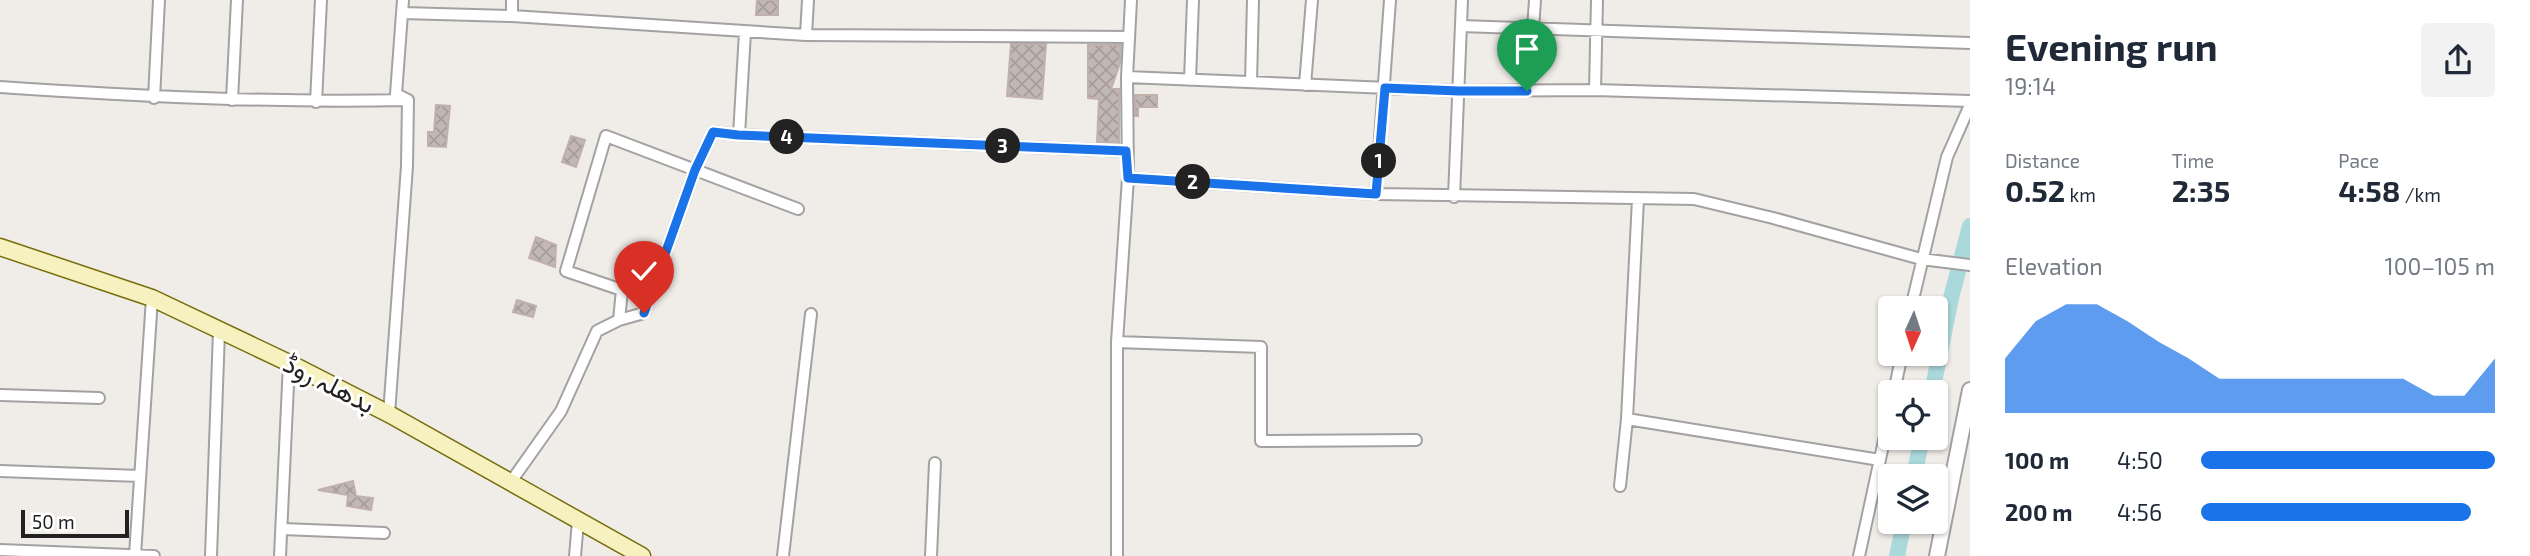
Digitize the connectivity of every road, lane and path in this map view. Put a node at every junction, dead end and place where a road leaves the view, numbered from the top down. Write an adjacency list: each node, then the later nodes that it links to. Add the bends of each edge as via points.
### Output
1 (159, 0): 32 (street)
2 (237, 0): 33 (street)
3 (321, 0): 35 (street)
4 (403, 0): 15 (street)
5 (512, 0): 16 (street)
6 (808, 0): 21 (street)
7 (1131, 0): 22 (street)
8 (1193, 0): 25 (street)
9 (1253, 0): 26 (street)
10 (1312, 0): 27 (street)
11 (1390, 0): 29 (street)
12 (1462, 0): 17 (street)
13 (1535, 0): 18 (street)
14 (1597, 0): 19 (street)
15 (402, 13): 16 (street); 34 (street, via 396,94)
16 (512, 16): 20 (street)
17 (1461, 26): 18 (street); 31 (street)
18 (1533, 29): 19 (street)
19 (1596, 31): 23 (street); 30 (street)
20 (745, 32): 21 (street); 37 (street)
21 (806, 36): 22 (street)
22 (1129, 37): 24 (street)
23 (1970, 43)
24 (1127, 77): 25 (street); 38 (street)
25 (1190, 80): 26 (street)
26 (1251, 82): 27 (street)
27 (1305, 85): 29 (street)
28 (0, 87): 32 (street)
29 (1385, 88): 31 (street); 41 (street)
30 (1595, 90): 31 (street); 36 (street)
31 (1459, 91): 42 (street)
32 (154, 98): 33 (street)
33 (232, 100): 35 (street)
34 (408, 100): 35 (street); 58 (street)
35 (316, 102)
36 (1970, 103): 46 (street, via 1947,157)
37 (738, 135): 38 (street); 39 (street, via 713,132)
38 (1126, 151): 40 (street)
39 (695, 170): 44 (street); 51 (street, via 644,313); 51 (street, via 606,136 566,271 622,290)
40 (1128, 178): 41 (street); 53 (street)
41 (1376, 194): 42 (street)
42 (1454, 197): 43 (street)
43 (1638, 199): 46 (street, via 1694,199); 59 (street)
44 (798, 209)
45 (0, 247): 49 (main road, بدھلہ روڈ)
46 (1922, 259): 47 (street); 48 (street)
47 (1970, 265)
48 (1914, 296)
49 (152, 298): 52 (main road, بدھلہ روڈ); 65 (street)
50 (811, 314): 78 (street)
51 (619, 320): 66 (street, via 597,331 561,411)
52 (219, 331): 54 (main road, بدھلہ روڈ); 74 (street)
53 (1117, 342): 60 (street, via 1261,348 1261,441); 80 (street)
54 (289, 363): 58 (main road, بدھلہ روڈ); 69 (street)
55 (1970, 390): 82 (street)
56 (0, 395): 57 (street)
57 (99, 398)
58 (389, 415): 66 (main road, بدھلہ روڈ)
59 (1627, 419): 62 (street); 67 (street)
60 (1416, 440)
61 (1882, 450): 62 (street)
62 (1880, 460): 81 (street)
63 (935, 463): 79 (street)
64 (0, 471): 65 (street)
65 (140, 476): 72 (street)
66 (510, 483): 68 (main road, بدھلہ روڈ)
67 (1620, 486)
68 (578, 521): 76 (street); 77 (main road, بدھلہ روڈ)
69 (282, 529): 70 (street); 75 (street)
70 (384, 533)
71 (0, 550): 72 (street)
72 (135, 555): 73 (street)
73 (154, 556)
74 (211, 556)
75 (280, 556)
76 (575, 556)
77 (642, 556)
78 (783, 556)
79 (930, 556)
80 (1117, 556)
81 (1859, 556)
82 (1937, 556)

